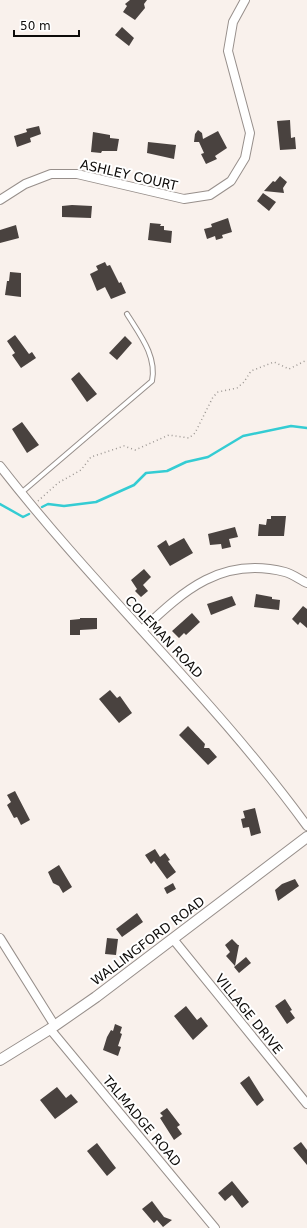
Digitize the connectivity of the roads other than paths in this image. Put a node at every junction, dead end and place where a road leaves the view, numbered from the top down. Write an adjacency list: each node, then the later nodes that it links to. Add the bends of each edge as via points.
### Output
1 (245, 0): 2 (street, ASHLEY COURT, via 233,22 228,51 250,133 245,158 231,181 210,195 184,199 77,174 51,174 25,184)
2 (0, 200)
3 (127, 314): 5 (lane, via 152,357 152,381)
4 (0, 466): 5 (street, COLEMAN ROAD)
5 (21, 493): 7 (street, COLEMAN ROAD, via 78,561)
6 (307, 583): 7 (street, via 286,572 258,569 230,571 188,589)
7 (142, 630): 8 (street, COLEMAN ROAD, via 243,743)
8 (307, 826)
9 (307, 837): 11 (street, WALLINGFORD ROAD)
10 (0, 938): 12 (street, TALMADGE ROAD)
11 (173, 939): 12 (street, WALLINGFORD ROAD); 14 (street, VILLAGE DRIVE)
12 (53, 1027): 13 (street, WALLINGFORD ROAD); 15 (street, TALMADGE ROAD)
13 (0, 1060)
14 (307, 1104)
15 (215, 1228)

